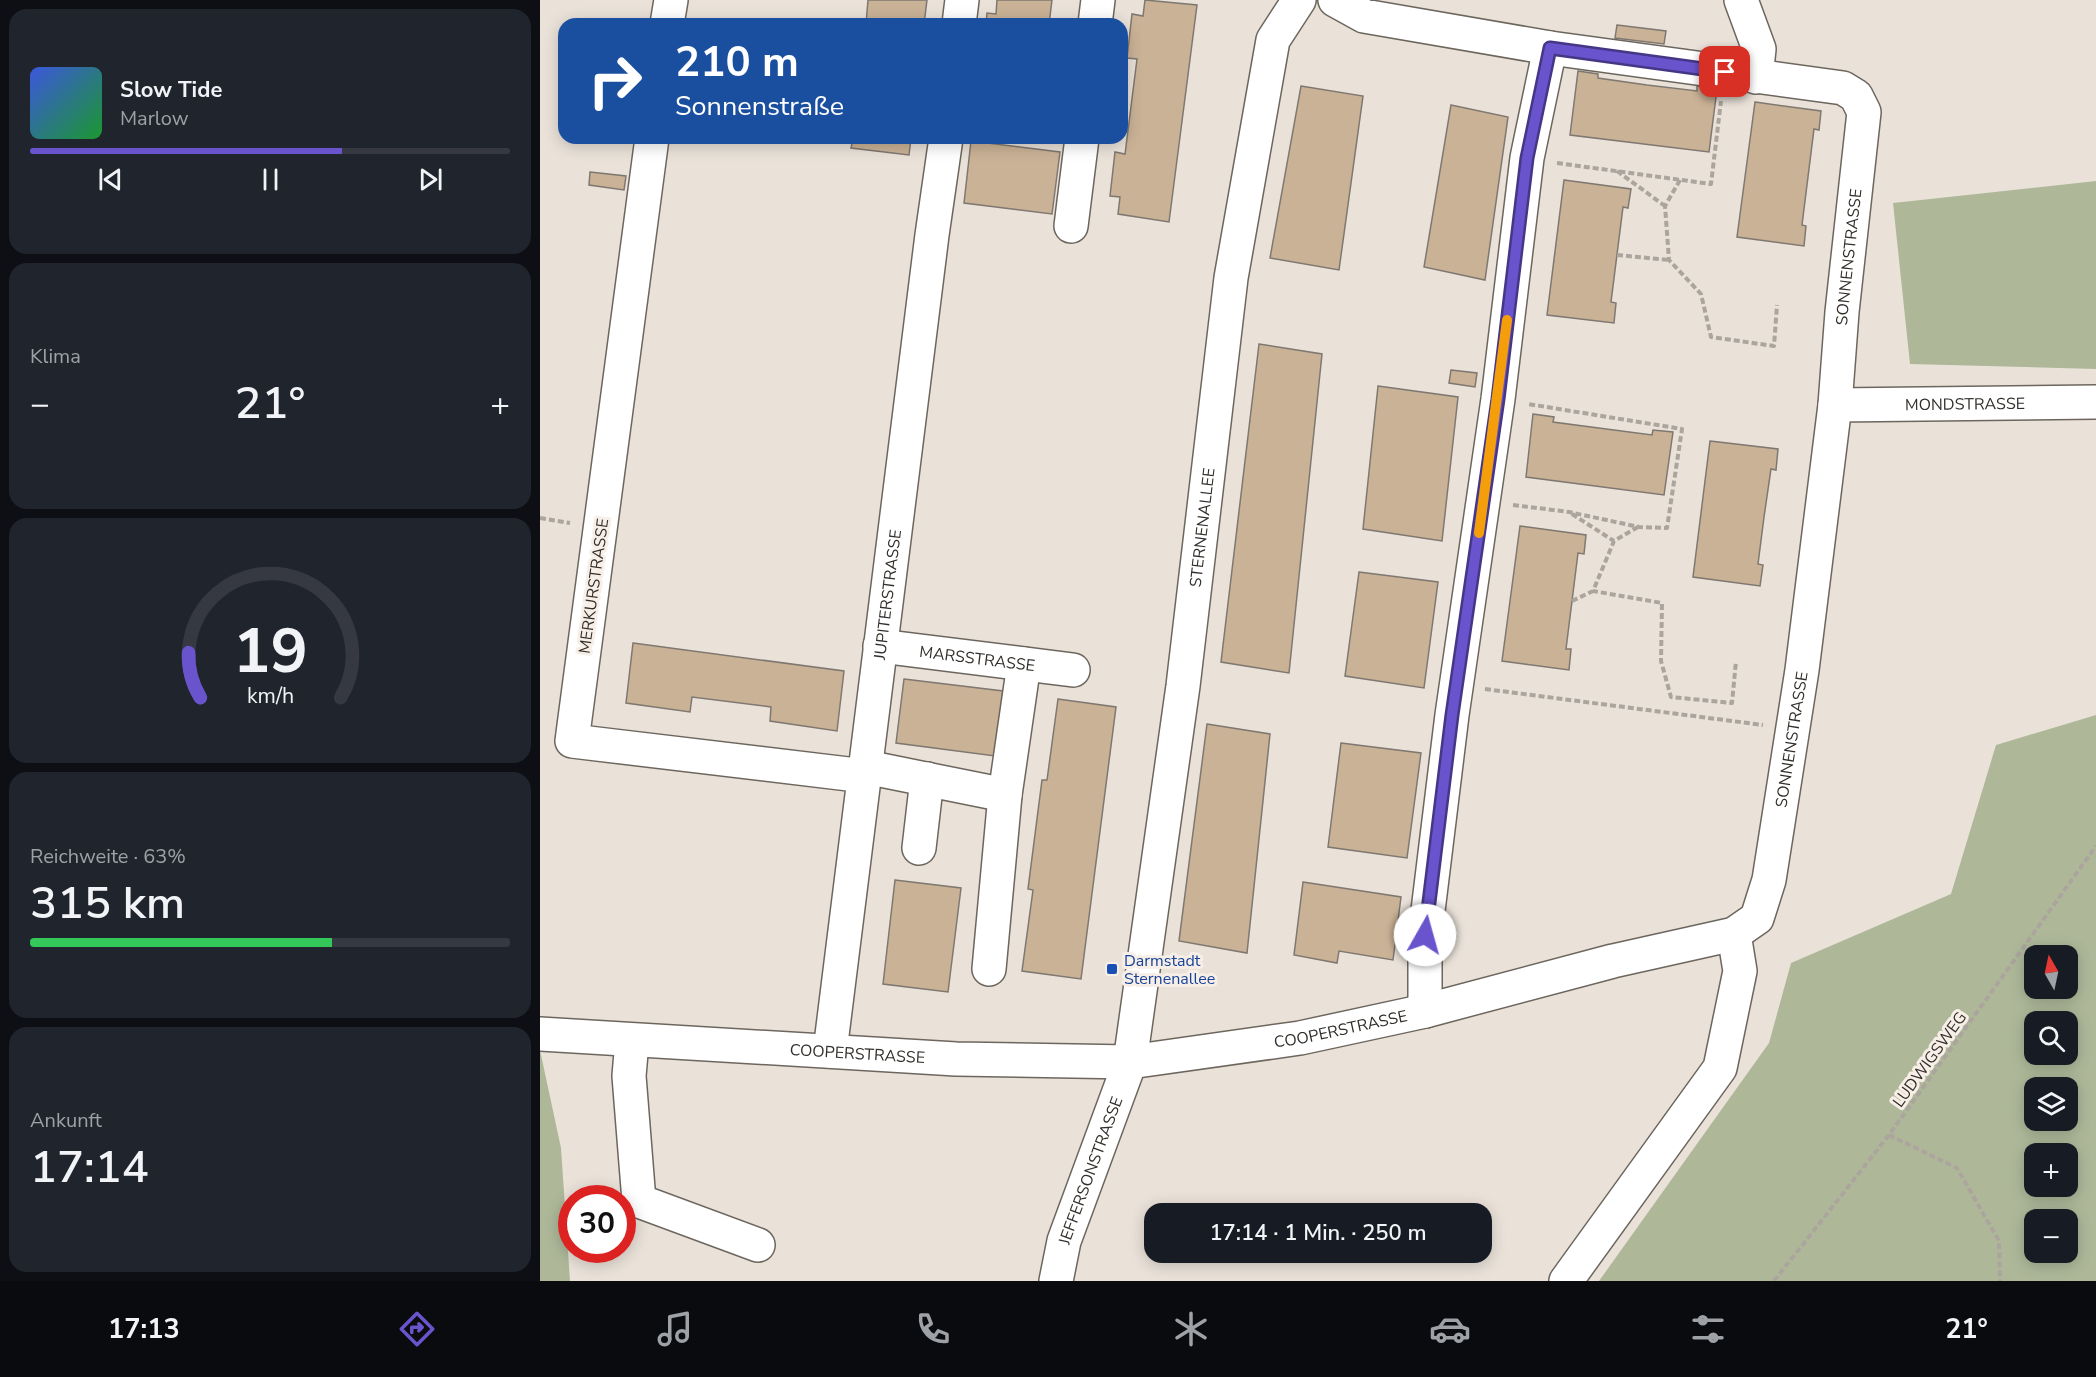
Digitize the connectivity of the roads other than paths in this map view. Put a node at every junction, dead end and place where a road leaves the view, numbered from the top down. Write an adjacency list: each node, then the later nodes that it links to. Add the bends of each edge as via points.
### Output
1 (670, 0): 7 (street)
2 (962, 0): 8 (street)
3 (1098, 0): 9 (street)
4 (1299, 0): 31 (street, STERNENALLEE, via 1273,40 1231,278 1183,686)
5 (1335, 0): 10 (street, SONNENSTRASSE, via 1364,16)
6 (1742, 0): 11 (street, via 1759,49)
7 (668, 18)
8 (960, 18)
9 (1096, 18)
10 (1550, 48): 11 (street, SONNENSTRASSE); 27 (street, via 1527,158 1498,399 1452,715 1425,935)
11 (1741, 74): 17 (street, SONNENSTRASSE, via 1843,88 1856,96 1864,112)
12 (651, 144): 21 (street, MERKURSTRASSE, via 572,741)
13 (945, 144): 18 (street, JUPITERSTRASSE)
14 (1081, 144): 15 (street)
15 (1071, 226)
16 (2096, 402): 17 (street, MONDSTRASSE)
17 (1835, 405): 25 (street, SONNENSTRASSE, via 1802,670 1769,880 1757,918)
18 (880, 646): 19 (street, MARSSTRASSE); 21 (street, JUPITERSTRASSE)
19 (1024, 664): 20 (street, MARSSTRASSE); 23 (street)
20 (1073, 670)
21 (865, 772): 22 (street); 30 (street, JUPITERSTRASSE)
22 (927, 779): 23 (street); 24 (street)
23 (1005, 795): 26 (street)
24 (919, 848)
25 (1734, 934): 27 (street, COOPERSTRASSE, via 1613,961); 34 (street, via 1740,971 1720,1068)
26 (989, 969)
27 (1425, 1011): 31 (street, COOPERSTRASSE, via 1300,1038)
28 (540, 1034): 29 (street, COOPERSTRASSE)
29 (632, 1041): 30 (street, COOPERSTRASSE); 32 (street, via 629,1076 639,1201)
30 (830, 1051): 31 (street, COOPERSTRASSE, via 957,1059)
31 (1130, 1062): 33 (street, JEFFERSONSTRASSE, via 1064,1241)
32 (758, 1245)
33 (1056, 1281)
34 (1566, 1281)

